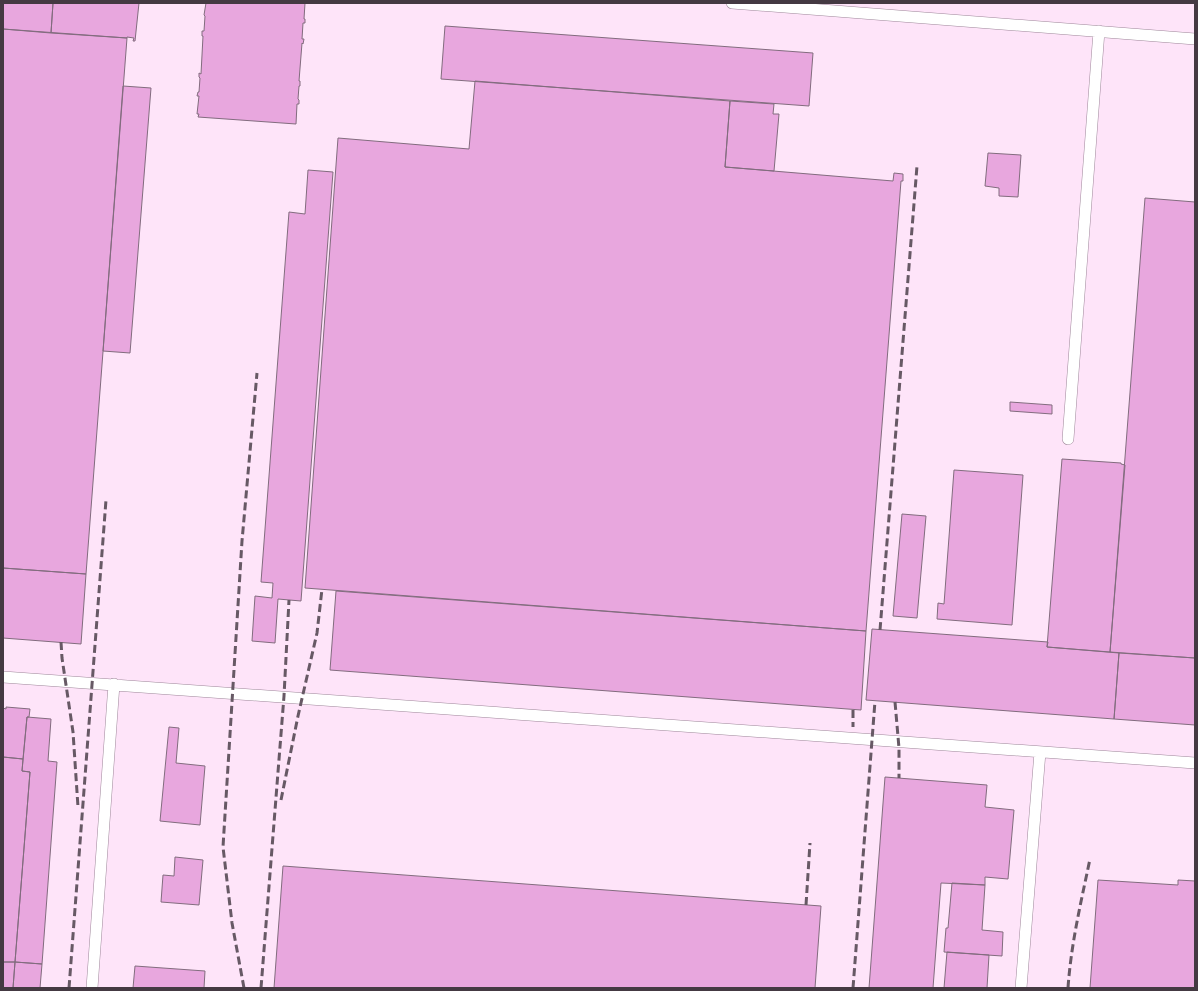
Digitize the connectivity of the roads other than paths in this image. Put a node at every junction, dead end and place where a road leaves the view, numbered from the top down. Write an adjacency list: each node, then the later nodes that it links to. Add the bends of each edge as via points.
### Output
1 (732, 3): 2 (lane)
2 (1099, 31): 3 (lane); 4 (lane)
3 (1195, 39)
4 (1068, 439)
5 (3, 677): 6 (lane)
6 (114, 684): 7 (lane); 9 (lane)
7 (1040, 752): 8 (lane); 10 (lane)
8 (1195, 763)
9 (92, 988)
10 (1021, 988)

